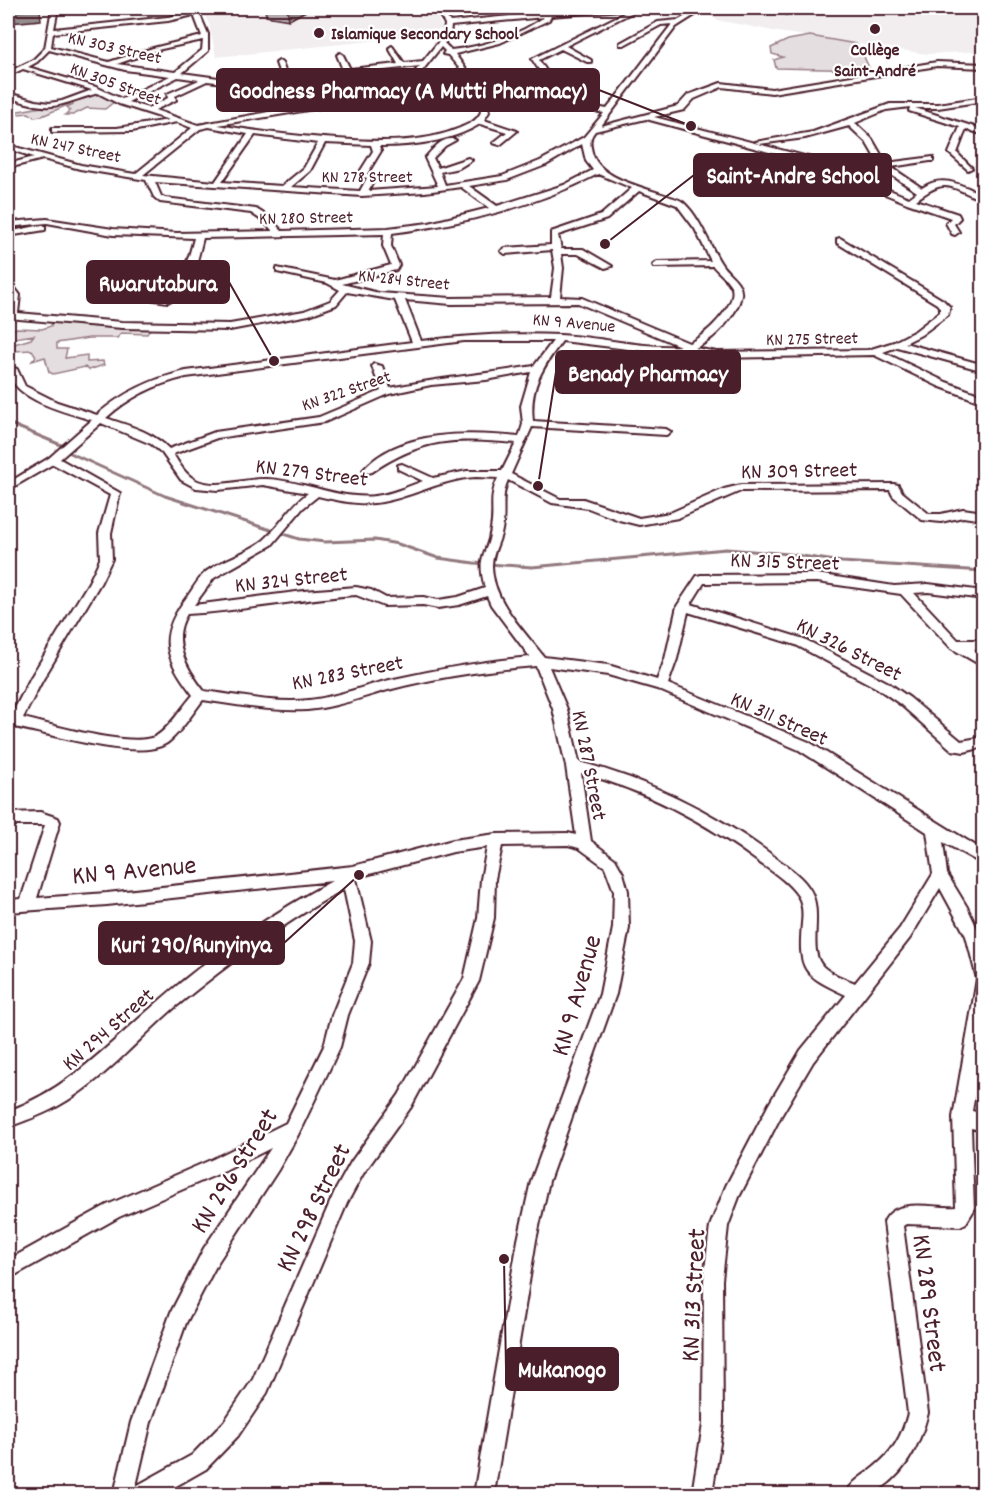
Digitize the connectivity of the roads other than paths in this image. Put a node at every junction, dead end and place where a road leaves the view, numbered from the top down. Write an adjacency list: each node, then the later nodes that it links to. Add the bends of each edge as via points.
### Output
1 (8, 8): 2 (main road)
2 (15, 8)
3 (55, 8): 13 (street)
4 (438, 8): 12 (street)
5 (543, 8): 10 (street)
6 (622, 8): 10 (street)
7 (638, 8): 17 (street)
8 (703, 8): 11 (street)
9 (195, 10): 13 (street, via 168,19); 14 (street)
10 (548, 14): 12 (street); 21 (street, via 547,19 505,41)
11 (679, 22): 16 (street, via 660,23); 46 (street)
12 (448, 24): 15 (street)
13 (51, 31): 18 (street)
14 (205, 37): 26 (street); 32 (street, via 205,51)
15 (442, 44): 20 (street); 21 (street)
16 (622, 44)
17 (561, 46): 23 (street); 46 (street, via 537,56 536,61 566,100)
18 (48, 48): 26 (street, KN 303 Street); 29 (street, via 36,61)
19 (392, 48): 27 (street)
20 (434, 53): 21 (street); 25 (street)
21 (451, 53): 36 (street)
22 (340, 55): 30 (street)
23 (589, 61)
24 (279, 63): 35 (street)
25 (425, 63): 27 (street, KN 303 Street); 44 (street, via 412,80 388,92)
26 (108, 64): 32 (street, KN 303 Street)
27 (402, 66): 30 (street, KN 303 Street)
28 (984, 66): 47 (street, via 937,64 772,91 721,85 691,97 681,108)
29 (22, 67): 31 (street); 37 (street, KN 305 Street)
30 (347, 71): 35 (street, KN 303 Street)
31 (8, 74)
32 (175, 75): 34 (street, KN 303 Street); 41 (street)
33 (530, 78): 36 (street)
34 (206, 79): 35 (street, KN 303 Street, via 250,83); 45 (street)
35 (283, 79): 44 (street)
36 (473, 84): 42 (street)
37 (96, 91): 38 (street, via 47,105); 41 (street, KN 305 Street)
38 (8, 95)
39 (541, 99): 42 (street)
40 (984, 99): 43 (street, via 937,106)
41 (122, 102): 45 (street, KN 305 Street)
42 (484, 104): 49 (street)
43 (898, 104): 50 (street); 53 (street)
44 (300, 110): 51 (street)
45 (148, 111): 48 (street, KN 305 Street)
46 (609, 112): 55 (street)
47 (648, 117): 55 (street); 61 (street)
48 (178, 120): 52 (street, KN 305 Street); 54 (street, via 154,126)
49 (479, 121): 56 (street); 62 (street, via 513,131)
50 (850, 123): 61 (street, via 792,139); 69 (street)
51 (207, 125): 52 (street); 58 (street)
52 (198, 127): 73 (street)
53 (963, 127): 57 (street); 70 (street, via 953,153)
54 (55, 130)
55 (592, 130): 59 (street)
56 (461, 133): 63 (street); 71 (street, via 434,150 429,158)
57 (984, 133)
58 (252, 134): 60 (street); 75 (street)
59 (586, 139): 72 (street, via 587,151); 76 (street, KN 278 Street, via 519,173)
60 (323, 141): 63 (street); 77 (street, via 307,169)
61 (747, 142): 83 (street, via 810,160)
62 (497, 143)
63 (375, 144): 81 (street, via 376,151 362,175 372,177)
64 (8, 147): 65 (street, KN 247 Street)
65 (42, 157): 68 (street); 73 (street, KN 247 Street)
66 (930, 159): 69 (street)
67 (468, 160): 71 (street)
68 (8, 166)
69 (884, 166): 80 (street)
70 (968, 168)
71 (434, 171): 78 (street)
72 (598, 171): 79 (street); 84 (street, KN 280 Street, via 567,188)
73 (138, 176): 74 (street, KN 278 Street)
74 (148, 178): 75 (street, KN 278 Street); 90 (street, via 158,197 164,200 253,211)
75 (217, 184): 77 (street, KN 278 Street)
76 (463, 185): 78 (street, KN 278 Street); 84 (street)
77 (285, 188): 81 (street, KN 278 Street)
78 (443, 188): 81 (street, KN 278 Street)
79 (638, 188): 93 (street, via 604,217 554,234); 95 (street, via 680,202)
80 (923, 192): 82 (street, via 947,182); 83 (street)
81 (362, 194)
82 (982, 197)
83 (910, 201): 88 (street, via 955,216 950,223)
84 (496, 210): 87 (street, KN 280 Street)
85 (64, 224): 86 (street, KN 280 Street, via 47,220); 89 (street); 91 (street, KN 280 Street, via 144,235)
86 (8, 225)
87 (388, 231): 90 (street, KN 280 Street); 99 (street, via 393,268)
88 (955, 232)
89 (8, 234)
90 (280, 235): 91 (street, KN 280 Street)
91 (199, 237): 102 (street, via 191,268 168,299)
92 (840, 241): 108 (street, KN 275 Street, via 945,307 945,313)
93 (556, 249): 94 (street); 97 (street, via 580,251); 104 (street, via 559,268)
94 (505, 251)
95 (717, 263): 96 (street); 109 (street, via 736,286 737,294 715,331)
96 (657, 265)
97 (608, 266)
98 (280, 270): 99 (street)
99 (335, 283): 101 (street)
100 (8, 285): 105 (street, via 15,295)
101 (345, 288): 103 (street, KN 284 Street); 105 (street, KN 284 Street, via 333,303 306,313 230,327 122,325)
102 (128, 293)
103 (399, 298): 104 (street, KN 284 Street); 107 (street)
104 (555, 300): 109 (street, KN 284 Street, via 579,300)
105 (10, 314)
106 (560, 338): 107 (street, KN 9 Avenue, via 501,336); 109 (street, KN 9 Avenue, via 644,348); 112 (street)
107 (417, 342): 117 (street, KN 9 Avenue, via 164,379 132,394)
108 (897, 344): 110 (street, KN 275 Street); 113 (street)
109 (687, 348): 110 (street, KN 275 Street, via 717,355)
110 (876, 352): 116 (street)
111 (377, 366): 115 (street)
112 (537, 368): 115 (street, KN 322 Street); 118 (street, KN 287 Street, via 526,406)
113 (984, 368)
114 (8, 369): 117 (street, KN 279 Street, via 14,371 25,391)
115 (386, 392): 121 (street, KN 322 Street, via 321,420 215,435)
116 (984, 400)
117 (99, 421): 121 (street, KN 279 Street, via 143,436); 122 (street, KN 9 Avenue)
118 (528, 424): 119 (street); 120 (street, KN 287 Street)
119 (666, 432)
120 (523, 441): 124 (street, via 469,436 438,438 388,456); 125 (street, KN 287 Street)
121 (167, 453): 128 (street, KN 279 Street, via 191,482 207,486 286,483)
122 (53, 460): 127 (street, KN 9 Avenue); 141 (street, via 106,486 115,493 116,500 105,533 106,559)
123 (402, 467): 126 (street)
124 (368, 471)
125 (504, 476): 126 (street, KN 279 Street, via 452,476); 129 (street, KN 309 Street, via 558,502 603,508 630,521 673,516 724,491 741,488 894,487 897,494 926,517 963,513); 130 (street, KN 287 Street, via 497,491 497,529 486,568)
126 (432, 481): 128 (street, KN 279 Street, via 387,498 342,498)
127 (8, 487)
128 (316, 492): 134 (street, via 299,505 268,542 210,575)
129 (984, 516)
130 (493, 590): 134 (street, KN 324 Street, via 438,604 384,602 356,591); 137 (street, KN 287 Street, via 495,602)
131 (904, 590): 132 (street, KN 315 Street, via 928,588); 133 (street, KN 315 Street, via 817,578 700,579); 136 (street)
132 (984, 595)
133 (683, 606): 139 (street, KN 315 Street, via 670,665); 142 (street, KN 326 Street, via 800,642 882,685 957,746)
134 (183, 610): 140 (street, via 173,636 176,655)
135 (984, 644): 136 (street)
136 (955, 645): 138 (street)
137 (540, 662): 139 (street, KN 311 Street, via 608,670); 140 (street, KN 283 Street, via 430,676 309,705); 143 (street, KN 287 Street, via 560,709)
138 (984, 663)
139 (661, 686): 145 (street, KN 311 Street, via 804,746)
140 (200, 695): 141 (street, via 163,739 148,746)
141 (11, 721)
142 (984, 742)
143 (573, 766): 147 (street, KN 287 Street); 154 (street, via 668,796 757,852 799,885 811,913 807,954 810,963 818,973)
144 (8, 819): 151 (street, via 40,818 53,822)
145 (934, 830): 148 (street, KN 311 Street); 149 (street)
146 (496, 840): 147 (street, KN 9 Avenue, via 547,838); 150 (street, KN 9 Avenue, via 424,853); 161 (street, KN 298 Street, via 486,918 471,981 405,1101 341,1197 260,1386 231,1429 199,1462)
147 (585, 844): 162 (street, KN 9 Avenue, via 610,863 616,873 621,891 621,928 608,994 540,1181)
148 (984, 859)
149 (940, 875): 153 (street, KN 289 Street, via 967,918 977,942); 154 (street, KN 313 Street, via 905,933)
150 (351, 876): 151 (street, KN 9 Avenue); 156 (street, KN 294 Street, via 206,974 62,1096); 158 (street, KN 296 Street, via 363,941 361,963 332,1047)
151 (27, 904): 152 (street, KN 9 Avenue)
152 (8, 906)
153 (984, 979): 155 (street, KN 289 Street)
154 (857, 992): 163 (street, KN 313 Street, via 791,1083 732,1192 719,1226 713,1280 713,1424)
155 (962, 1117): 157 (street); 164 (street, KN 289 Street, via 965,1210 960,1217 904,1215 893,1222 918,1413 914,1431 898,1461)
156 (8, 1119)
157 (984, 1123)
158 (292, 1130): 159 (street, via 113,1211); 160 (street, KN 296 Street, via 212,1255 178,1319 141,1422)
159 (8, 1270)
160 (124, 1494)
161 (143, 1494)
162 (484, 1494)
163 (702, 1494)
164 (856, 1494)

